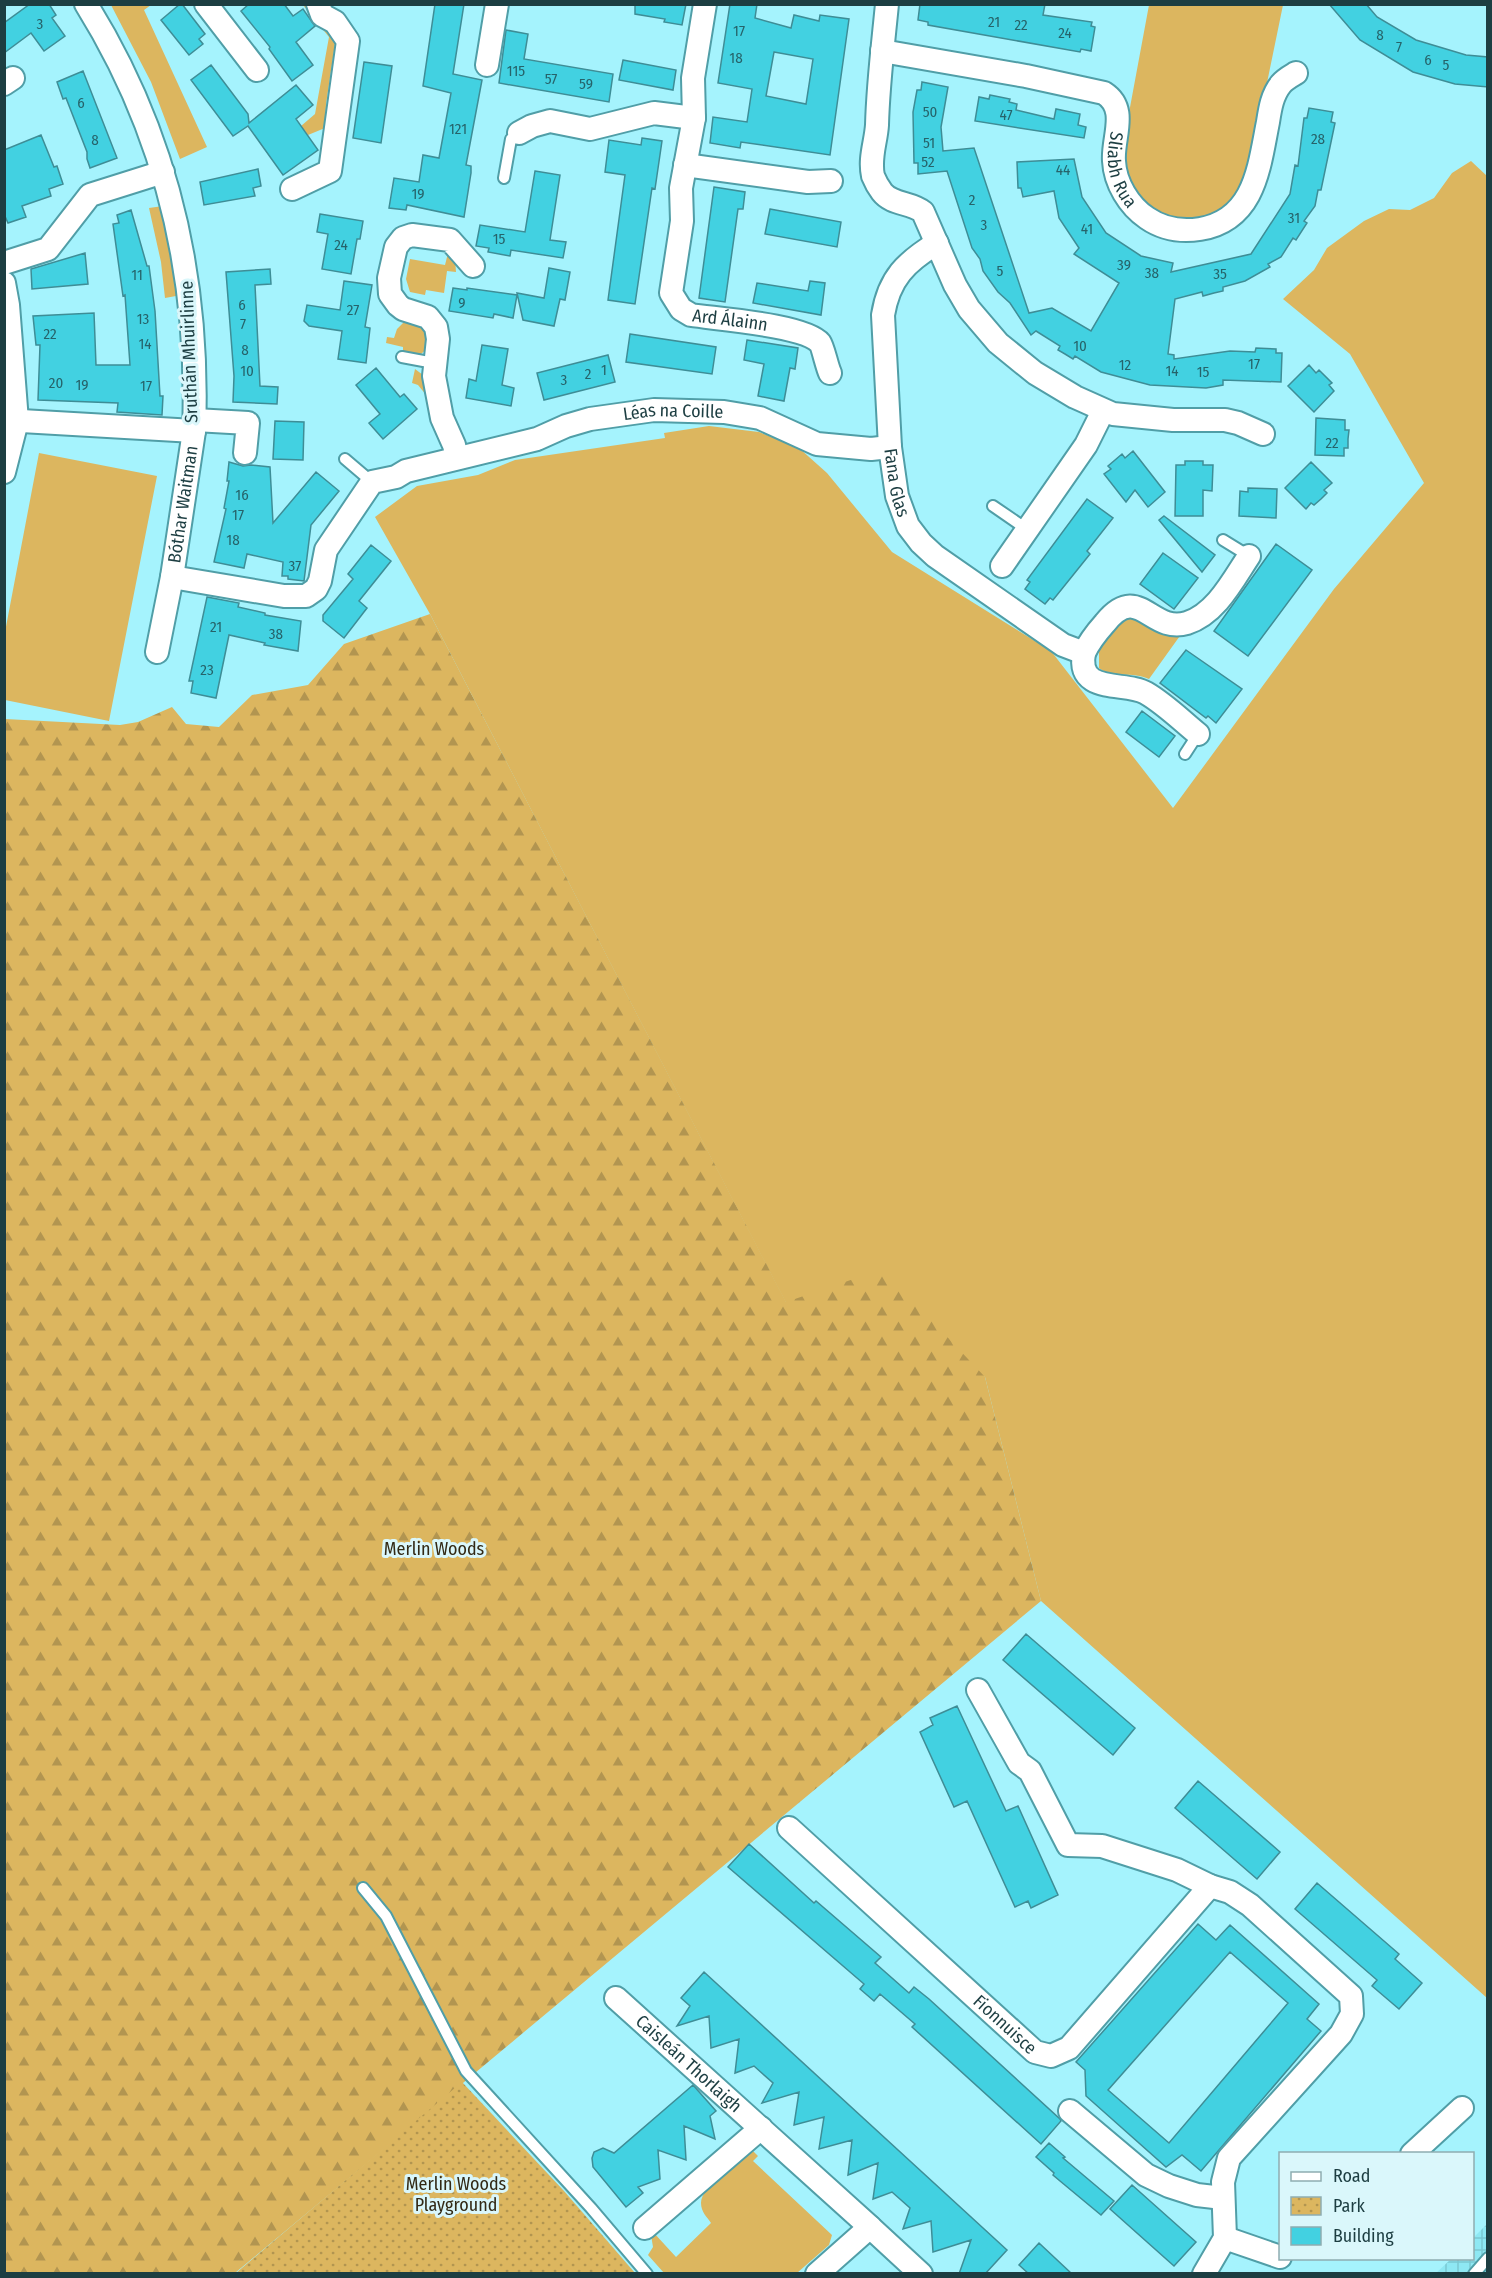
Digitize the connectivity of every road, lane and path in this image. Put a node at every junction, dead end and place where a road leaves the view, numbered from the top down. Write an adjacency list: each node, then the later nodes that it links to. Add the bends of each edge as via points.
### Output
1 (86, 4): 14 (street, Sruthán Mhuirlinne, via 125,75)
2 (206, 4): 9 (street)
3 (318, 4): 17 (street, via 322,15 335,21 348,41 330,171)
4 (497, 4): 8 (street)
5 (705, 4): 11 (street, Ard Álainn, via 693,78)
6 (887, 4): 7 (street)
7 (882, 51): 10 (street, Sliabh Rua, via 1104,93 1113,99 1118,114 1113,159 1124,193 1146,218 1181,230 1214,225 1246,200 1256,179 1274,96 1281,84); 18 (street, via 873,176 888,198 914,205 923,212)
8 (487, 65)
9 (257, 70)
10 (1296, 73)
11 (693, 118): 12 (street, via 654,113 590,129 550,121); 13 (street, Ard Álainn)
12 (519, 133): 15 (lane, via 511,139)
13 (685, 165): 16 (street, via 808,182); 24 (street, Ard Álainn, via 682,221 671,293 676,302 691,315 809,334 822,344)
14 (163, 172): 19 (street, via 90,195 48,249); 27 (street, Sruthán Mhuirlinne, via 181,241 191,305)
15 (504, 178)
16 (831, 181)
17 (292, 189)
18 (937, 243): 25 (street, via 969,309 998,343 1035,372); 29 (street, Fana Glas, via 913,258 898,274 884,309)
19 (4, 263)
20 (473, 266): 23 (street, via 445,239 407,236 393,252 388,278 390,294 403,309 432,321 438,332)
21 (4, 284): 26 (street)
22 (402, 357): 23 (lane)
23 (434, 363): 31 (street, via 440,408)
24 (831, 374)
25 (1103, 411): 28 (street, via 1125,416 1225,420); 36 (street, via 1086,445)
26 (11, 421): 27 (street, Sruthán Mhuirlinne); 33 (street)
27 (195, 426): 30 (street, Bóthar Waitman, via 248,423); 40 (street, Bóthar Waitman)
28 (1263, 434)
29 (890, 447): 31 (street, Léas na Coille, via 817,444 760,418 724,411 654,410 590,419 537,439); 42 (street, Fana Glas, via 901,512 927,550 1063,645)
30 (245, 453)
31 (457, 458): 34 (street, Léas na Coille)
32 (345, 459): 34 (lane)
33 (4, 472)
34 (372, 482): 40 (street, Bóthar Waitman, via 326,550 320,581 306,596 284,596)
35 (993, 506): 36 (lane)
36 (1028, 530): 39 (street)
37 (1223, 540): 38 (lane)
38 (1249, 556): 42 (street, via 1216,603 1189,623 1165,624 1137,607 1126,606 1112,615)
39 (1002, 566)
40 (172, 577): 41 (street, Bóthar Waitman)
41 (157, 652)
42 (1084, 653): 43 (street, via 1085,668 1096,682 1143,691)
43 (1198, 734): 44 (lane)
44 (1185, 754)
45 (978, 1690): 47 (street, via 1019,1762 1030,1771 1068,1845 1102,1846 1177,1870)
46 (789, 1828): 47 (street, Fionnuisce, via 1035,2052 1051,2056 1069,2048)
47 (1210, 1886): 54 (street, via 1250,1905 1352,1996 1352,2014 1341,2034 1229,2158)
48 (363, 1888): 60 (lane, via 386,1916 466,2072)
49 (616, 1998): 52 (street, Caisleán Thorlaigh)
50 (1462, 2108): 53 (street)
51 (1070, 2111): 54 (street, via 1146,2175 1197,2195)
52 (761, 2128): 55 (street, Caisleán Thorlaigh); 56 (street)
53 (1414, 2152)
54 (1223, 2198): 57 (street)
55 (870, 2227): 61 (street); 62 (street, Caisleán Thorlaigh)
56 (645, 2228)
57 (1225, 2238): 58 (street); 63 (street)
58 (1279, 2256)
59 (1488, 2258): 64 (lane)
60 (647, 2274)
61 (817, 2274)
62 (921, 2274)
63 (1204, 2274)
64 (1474, 2274)

